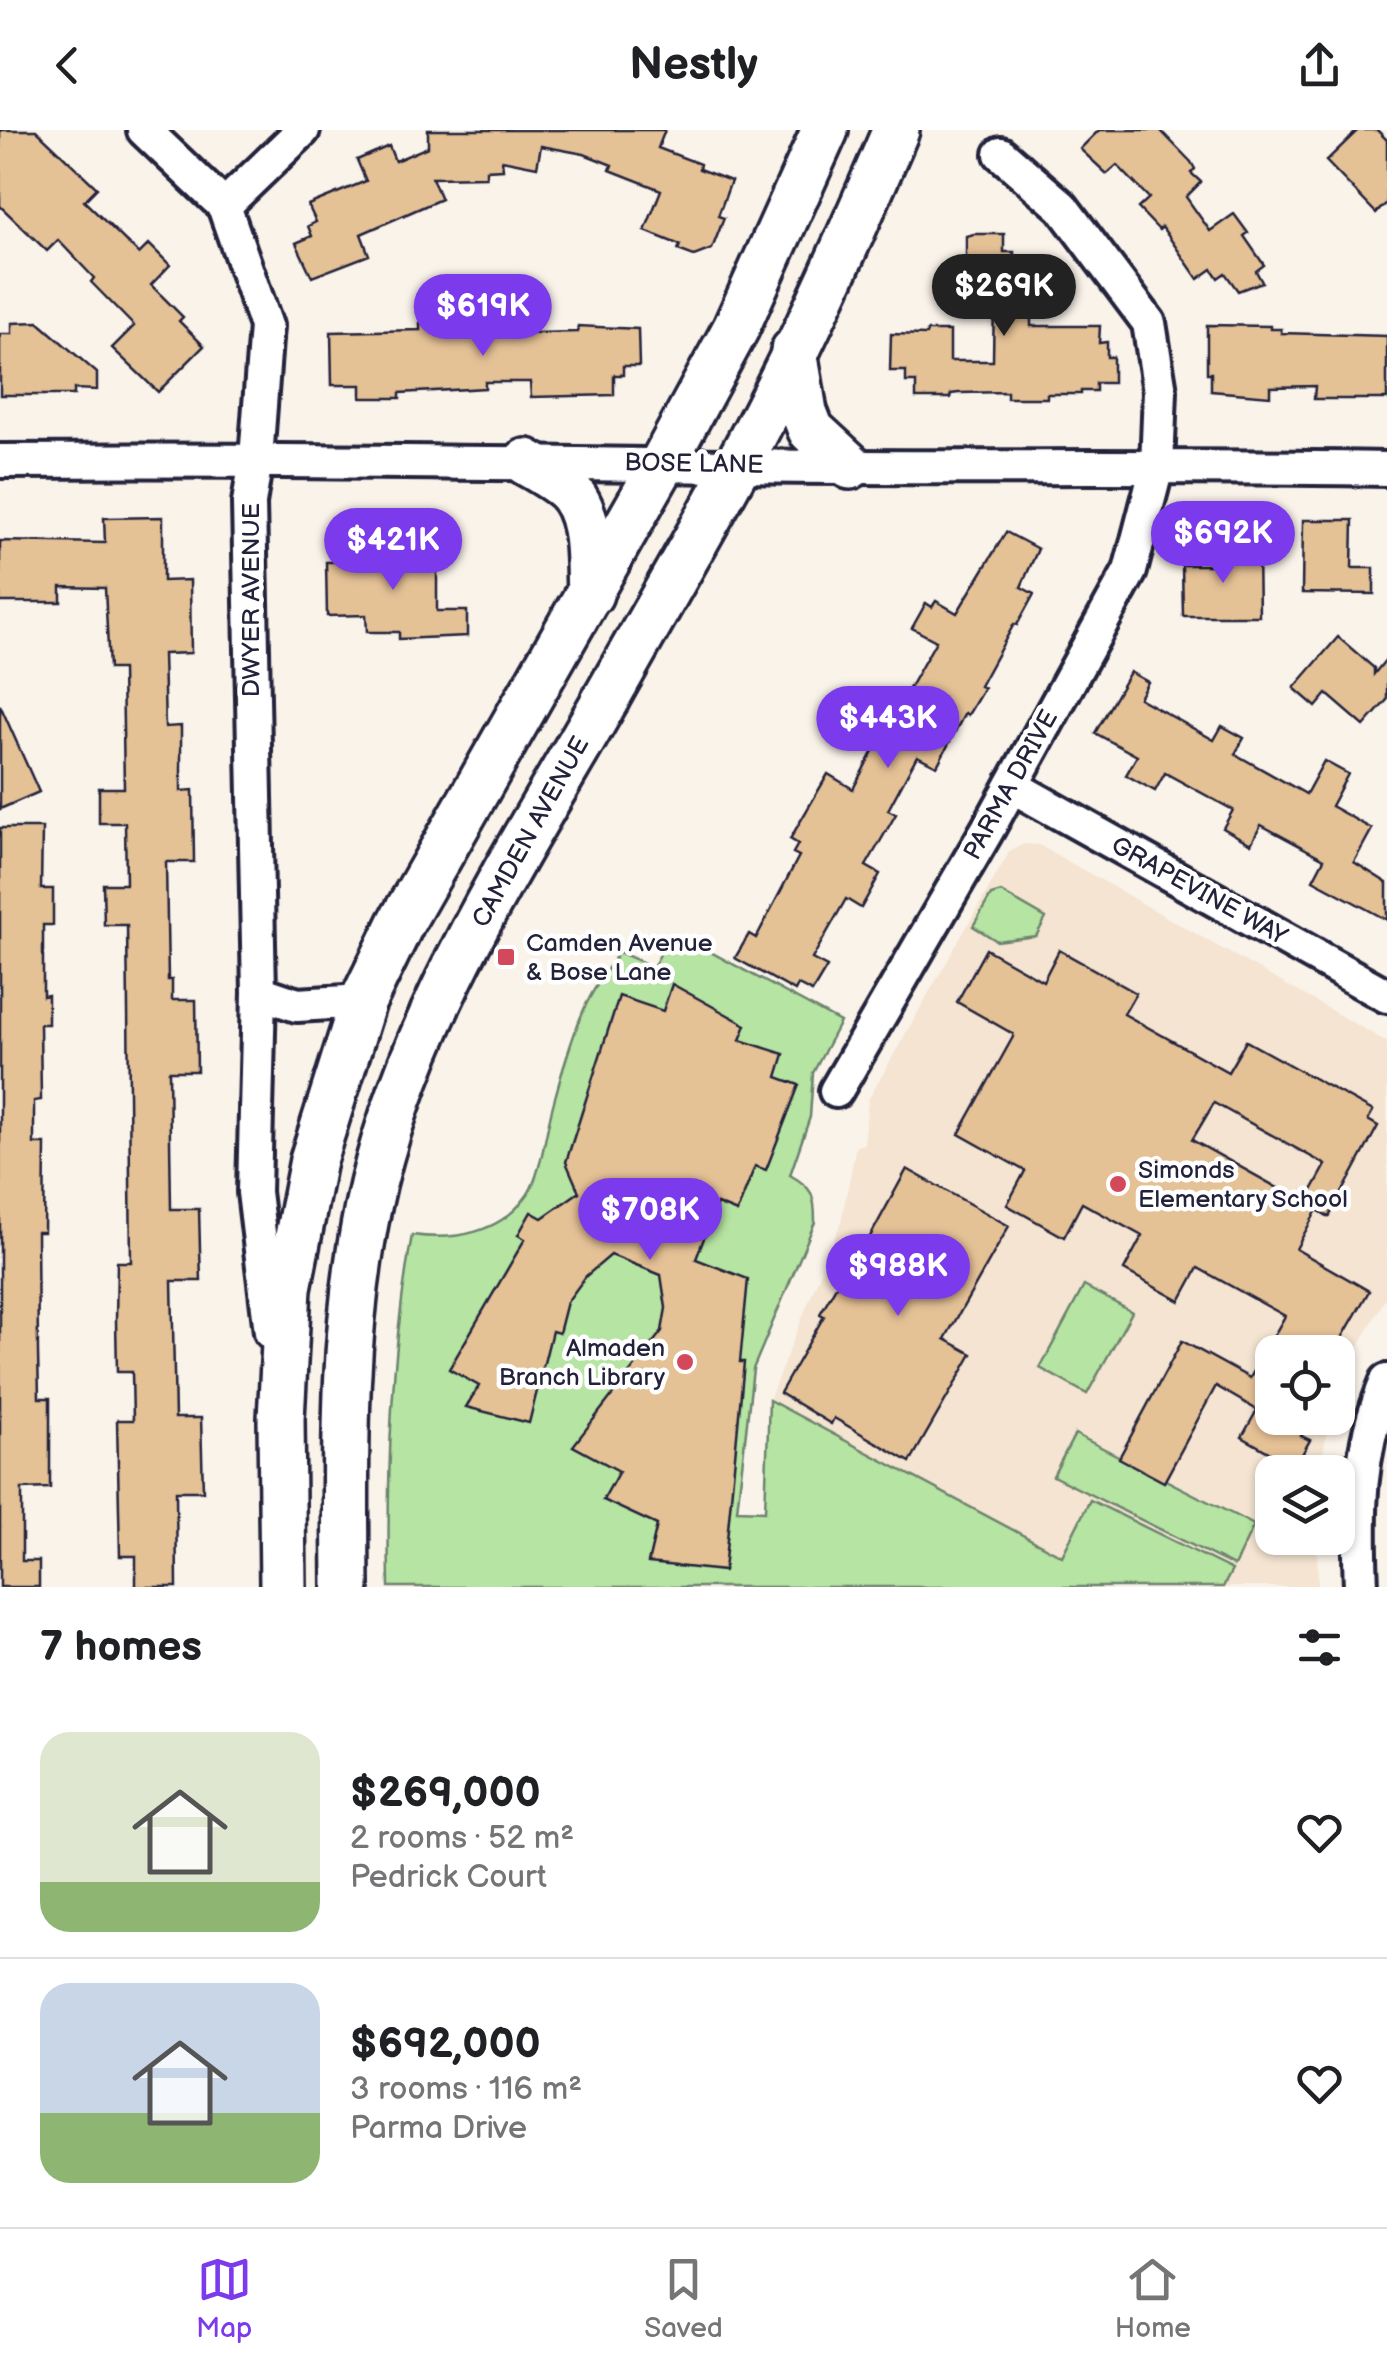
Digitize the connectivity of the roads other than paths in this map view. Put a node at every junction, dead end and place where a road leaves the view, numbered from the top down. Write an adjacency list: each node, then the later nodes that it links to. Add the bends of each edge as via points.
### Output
1 (144, 130): 6 (street, DWYER AVENUE)
2 (303, 130): 6 (street)
3 (826, 130): 11 (main road, via 736,328)
4 (896, 130): 7 (main road, CAMDEN AVENUE)
5 (1001, 154): 14 (street, PARMA DRIVE, via 1062,207 1149,323 1160,391)
6 (224, 206): 8 (street, DWYER AVENUE, via 266,326)
7 (794, 351): 12 (main road, CAMDEN AVENUE); 13 (main road, via 812,430)
8 (256, 459): 9 (street, BOSE LANE); 10 (street, BOSE LANE); 18 (street, DWYER AVENUE, via 248,502)
9 (0, 461)
10 (526, 462): 11 (street, BOSE LANE); 16 (main road, via 580,506)
11 (663, 463): 12 (street, BOSE LANE); 16 (main road)
12 (737, 466): 13 (street, BOSE LANE); 25 (main road, CAMDEN AVENUE, via 513,860 435,1010 396,1103 368,1205 348,1332)
13 (850, 466): 14 (street, BOSE LANE)
14 (1157, 467): 15 (street, BOSE LANE); 17 (street, PARMA DRIVE, via 1130,571)
15 (1387, 470)
16 (590, 594): 20 (main road)
17 (1012, 786): 19 (street, GRAPEVINE WAY); 21 (street, PARMA DRIVE)
18 (259, 992): 20 (street, via 298,1005); 23 (street, DWYER AVENUE, via 254,1192)
19 (1387, 996)
20 (363, 1001): 23 (main road, via 313,1160 288,1288)
21 (836, 1090)
22 (1387, 1381): 26 (street, via 1363,1454)
23 (281, 1419): 24 (main road)
24 (283, 1587)
25 (346, 1587)
26 (1361, 1587)

